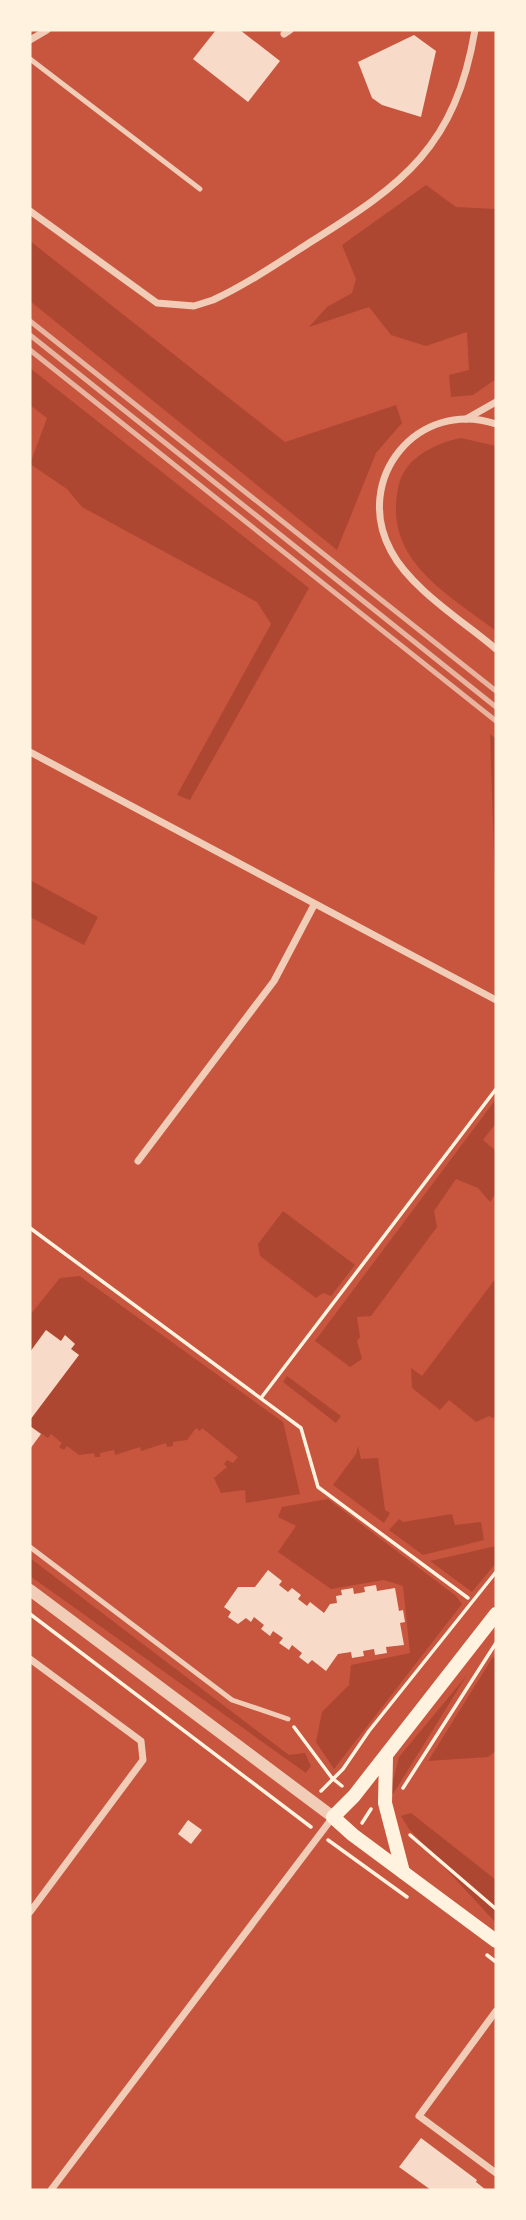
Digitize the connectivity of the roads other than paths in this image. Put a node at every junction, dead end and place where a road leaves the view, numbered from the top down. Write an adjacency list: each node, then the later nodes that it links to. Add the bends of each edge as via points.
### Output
1 (47, 30): 3 (street)
2 (475, 30): 6 (street, via 469,65 441,134 396,185 213,300 194,306 157,303)
3 (30, 40)
4 (30, 59): 5 (lane)
5 (200, 189)
6 (30, 211)
7 (496, 402): 8 (street)
8 (465, 419): 9 (street); 10 (street, via 437,422 405,442 387,469 378,520 391,551 409,576)
9 (496, 424)
10 (496, 649)
11 (30, 752): 12 (street)
12 (314, 905): 13 (street); 14 (street, via 274,981)
13 (496, 1000)
14 (138, 1161)
15 (30, 1546): 19 (lane, via 232,1700)
16 (30, 1591): 21 (street)
17 (496, 1614): 20 (main road)
18 (30, 1659): 23 (street, via 141,1741 142,1760)
19 (288, 1719)
20 (386, 1755): 21 (main road); 22 (main road, via 385,1803)
21 (333, 1817): 22 (main road); 27 (street)
22 (403, 1872): 24 (main road)
23 (30, 1912)
24 (496, 1941)
25 (496, 2011): 26 (street, via 419,2116)
26 (496, 2173)
27 (51, 2190)

